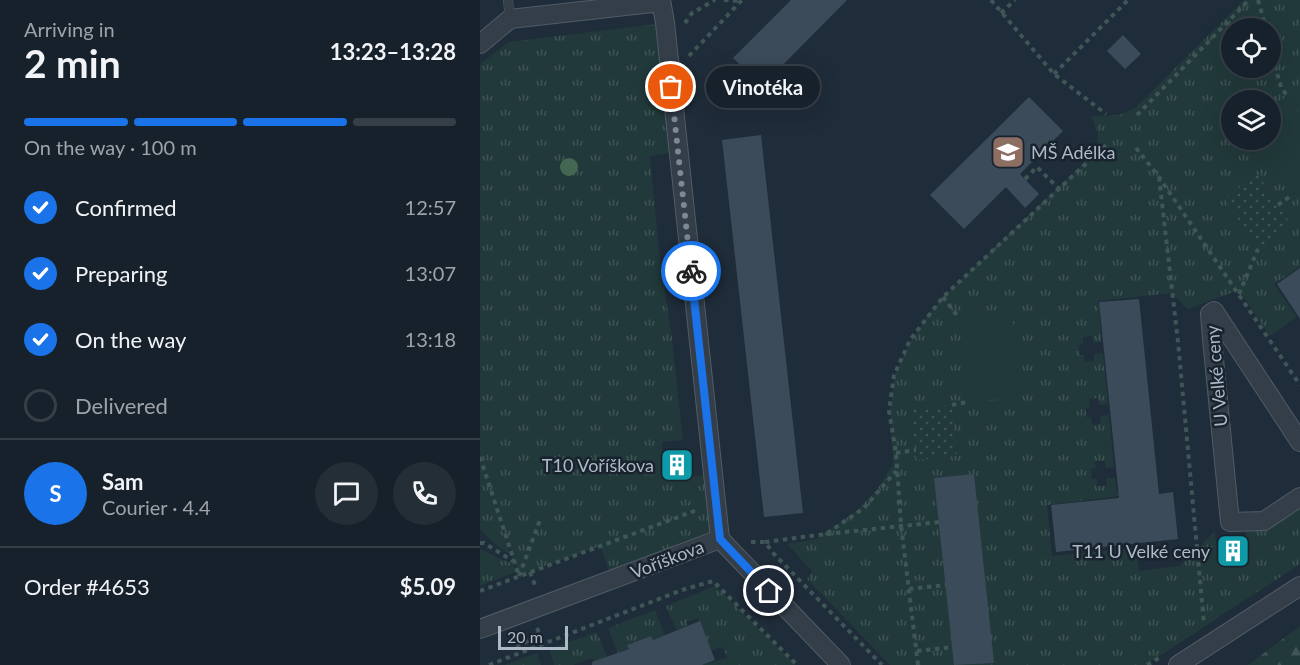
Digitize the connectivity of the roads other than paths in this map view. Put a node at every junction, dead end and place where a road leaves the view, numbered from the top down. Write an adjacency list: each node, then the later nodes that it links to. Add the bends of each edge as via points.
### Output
1 (508, 0): 4 (lane)
2 (661, 1): 3 (street, Voříškova); 8 (street, Voříškova)
3 (577, 6): 4 (street, Voříškova)
4 (510, 19): 5 (street)
5 (480, 44)
6 (1300, 442): 7 (street, U Velké ceny, via 1214,311 1210,314 1230,522 1264,521)
7 (1300, 497)
8 (720, 539): 10 (street, Voříškova); 11 (street)
9 (1300, 586): 12 (street)
10 (480, 629)
11 (842, 665)
12 (1178, 665)

